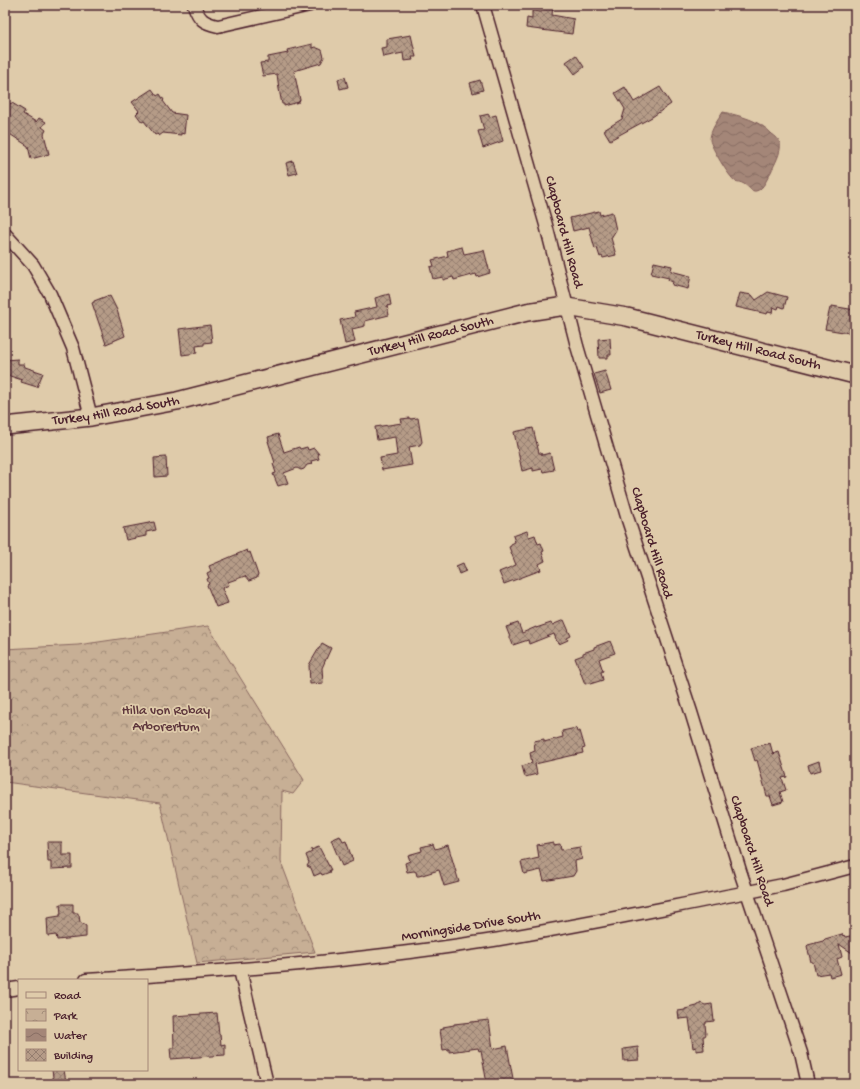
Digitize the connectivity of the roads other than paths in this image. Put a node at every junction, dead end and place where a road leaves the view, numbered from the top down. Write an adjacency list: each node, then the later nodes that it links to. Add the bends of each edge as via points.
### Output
1 (194, 5): 2 (street, via 200,18 207,24 218,26)
2 (310, 5)
3 (483, 5): 5 (street, Clapboard Hill Road)
4 (5, 234): 7 (street, via 33,265 50,294 73,348)
5 (567, 307): 6 (street, Turkey Hill Road South, via 627,317); 7 (street, Turkey Hill Road South, via 527,312 201,396); 10 (street, Clapboard Hill Road, via 628,520)
6 (855, 375)
7 (91, 417): 8 (street, Turkey Hill Road South)
8 (5, 426)
9 (855, 866): 10 (street, Morningside Drive South)
10 (748, 892): 11 (street, Morningside Drive South, via 480,942); 16 (street, Clapboard Hill Road, via 801,1053)
11 (240, 970): 12 (street, Morningside Drive South); 15 (street)
12 (101, 979)
13 (18, 988): 14 (street)
14 (5, 990)
15 (267, 1084)
16 (808, 1084)

